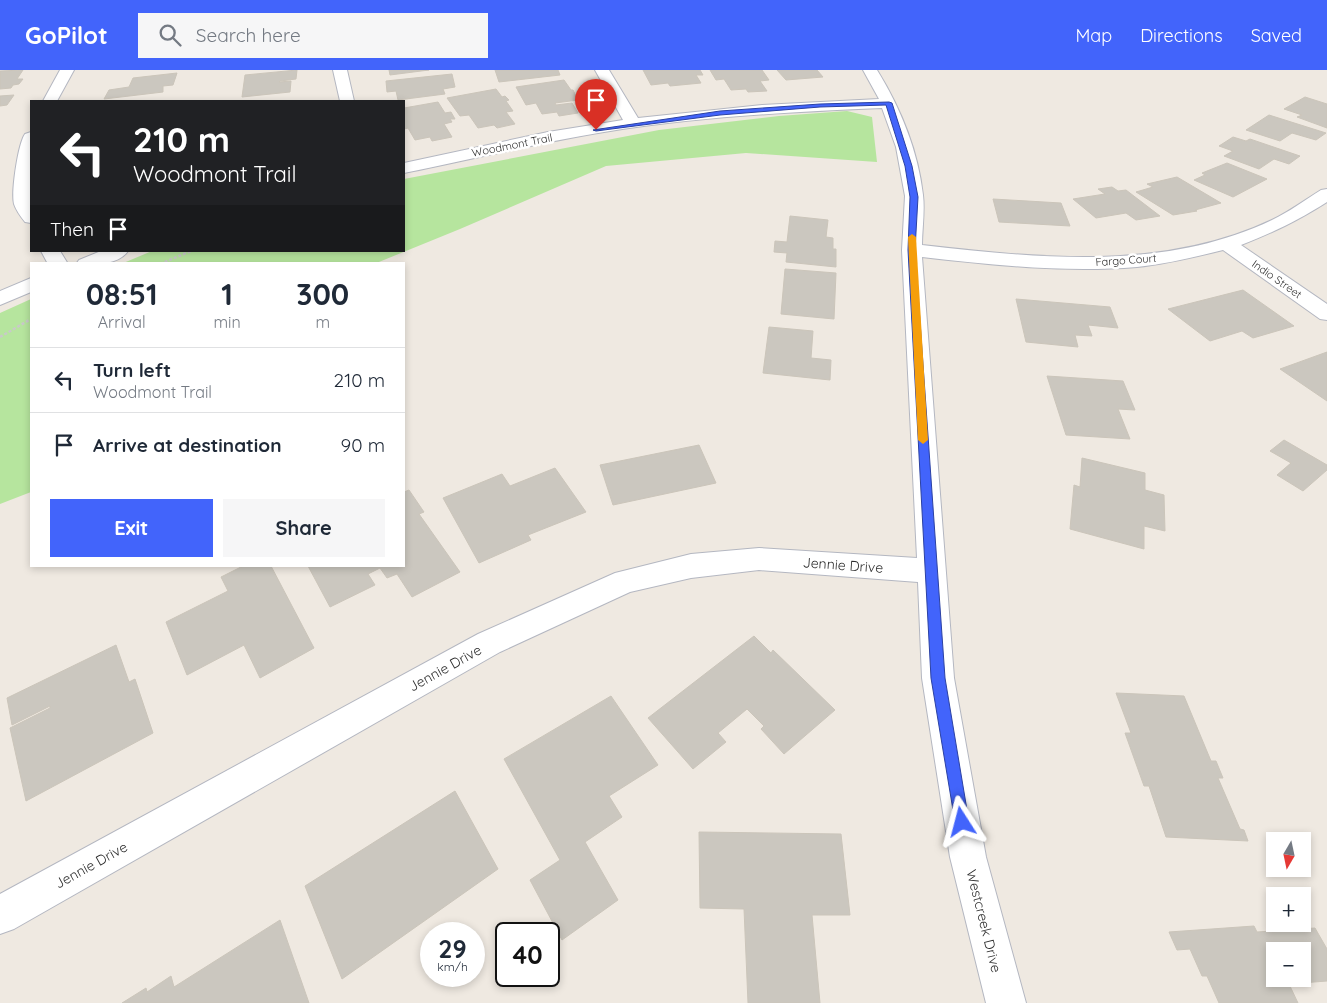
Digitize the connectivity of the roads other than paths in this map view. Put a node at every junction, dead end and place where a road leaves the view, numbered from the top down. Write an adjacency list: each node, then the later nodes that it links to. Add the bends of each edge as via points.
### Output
1 (67, 70): 5 (street)
2 (340, 70): 6 (street)
3 (602, 70): 8 (street)
4 (870, 70): 7 (street, Westcreek Drive)
5 (51, 100)
6 (347, 100)
7 (889, 103): 8 (street, Woodmont Trail, via 720,113); 14 (street, Westcreek Drive, via 914,197)
8 (633, 123): 10 (street, Woodmont Trail)
9 (30, 141): 12 (street, via 23,204)
10 (405, 168)
11 (1327, 194): 13 (street, Fargo Court, via 1273,226)
12 (30, 216)
13 (1227, 244): 14 (street, Fargo Court, via 1175,256 1119,263 1046,264); 19 (street, Indio Street)
14 (912, 250): 20 (street, Westcreek Drive)
15 (116, 252): 16 (street)
16 (91, 262)
17 (30, 284): 18 (street)
18 (0, 299)
19 (1327, 314)
20 (931, 571): 21 (street, Jennie Drive, via 759,559 691,566 625,581 489,643); 22 (street, Westcreek Drive, via 938,678 968,857)
21 (0, 915)
22 (1006, 1003)

